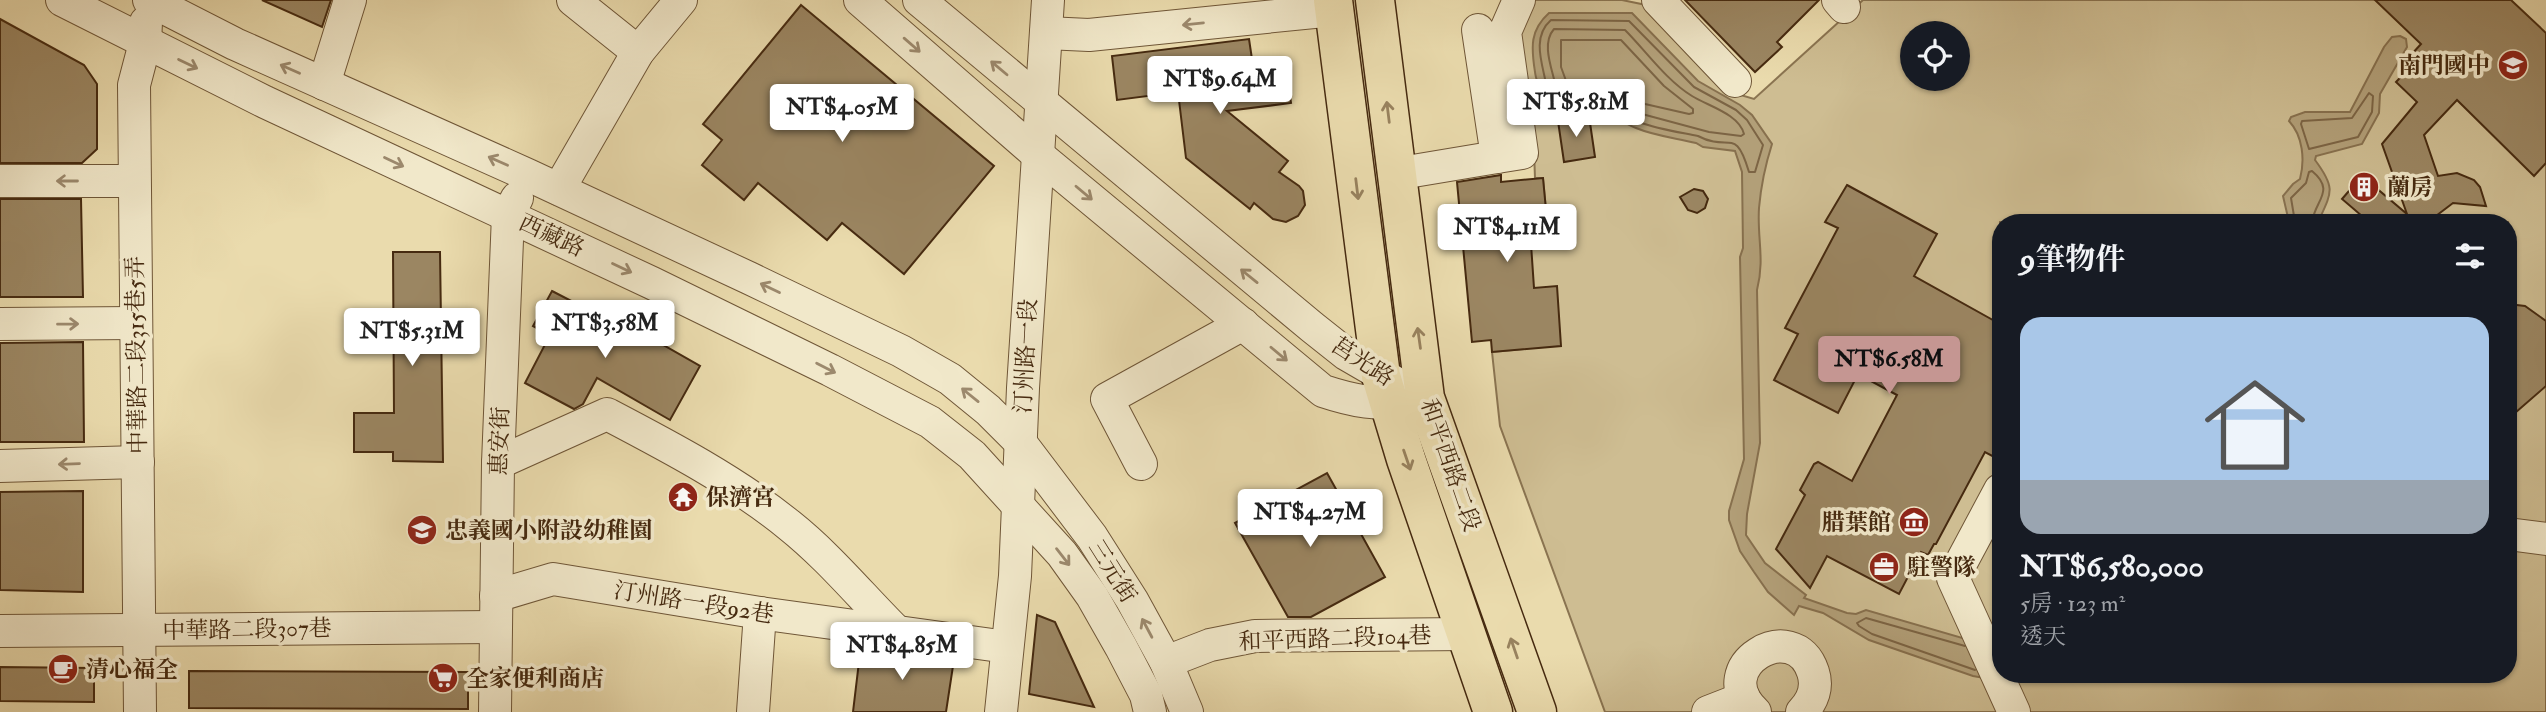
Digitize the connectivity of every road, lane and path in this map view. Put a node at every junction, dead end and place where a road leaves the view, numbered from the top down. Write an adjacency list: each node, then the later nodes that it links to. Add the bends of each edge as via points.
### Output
1 (62, 0): 15 (street, 西藏路)
2 (148, 0): 15 (street, 中華路二段315巷5弄); 18 (street, 西藏路, one-way to 2)
3 (350, 0): 18 (street)
4 (573, 0): 16 (street)
5 (681, 0): 16 (street)
6 (860, 0): 20 (street, 莒光路, one-way to 20)
7 (919, 0): 19 (street, 莒光路, one-way to 7)
8 (1048, 0): 14 (street, 汀州路一段)
9 (1375, 0): 22 (main road, 和平西路二段, one-way to 9)
10 (1519, 0): 21 (street, via 1506,32 1522,153)
11 (1658, 0): 17 (street)
12 (1334, 5): 14 (street, one-way to 14, via 1089,35); 31 (main road, 和平西路二段, one-way to 31)
13 (1478, 30): 21 (street)
14 (1046, 33): 19 (street, 汀州路一段)
15 (145, 43): 25 (street, 中華路二段315巷5弄, via 134,85); 27 (street, 西藏路, one-way to 27)
16 (638, 52): 26 (street)
17 (1735, 81)
18 (324, 84): 23 (street, 西藏路, one-way to 18)
19 (1042, 105): 20 (street, 汀州路一段); 31 (street, 莒光路, one-way to 19)
20 (1038, 155): 30 (street, 莒光路, one-way to 30); 33 (street, 汀州路一段)
21 (1497, 157): 22 (street)
22 (1395, 174): 32 (main road, 和平西路二段, one-way to 22)
23 (528, 175): 26 (street, 西藏路); 27 (street, 惠安街)
24 (0, 181): 25 (street, one-way to 24)
25 (134, 181): 28 (street, 中華路二段315巷5弄)
26 (559, 189): 33 (street, 西藏路, one-way to 26, via 950,379 901,351)
27 (508, 215): 35 (street, 惠安街); 39 (street, 西藏路, one-way to 39, via 930,422 972,455)
28 (136, 323): 29 (street, one-way to 28); 34 (street, 中華路二段315巷5弄)
29 (0, 324)
30 (1243, 324): 31 (street, 莒光路, one-way to 31, via 1323,391 1353,401); 36 (street, via 1108,398)
31 (1385, 390): 32 (street, 莒光路); 47 (main road, 和平西路二段, one-way to 47)
32 (1425, 398): 60 (main road, 和平西路二段, one-way to 32)
33 (1020, 442): 39 (street, 汀州路一段); 49 (street, 三元街, one-way to 33, via 1092,537)
34 (138, 462): 37 (street, one-way to 37); 44 (street, 中華路二段315巷5弄)
35 (498, 463): 42 (street, 惠安街); 46 (street, via 607,414 694,460 787,523)
36 (1141, 464)
37 (0, 466)
38 (1992, 505): 50 (street, via 1953,578)
39 (1018, 506): 48 (street, 汀州路一段); 57 (street, 三元街, one-way to 57, via 1062,554 1092,596 1146,695)
40 (2517, 535): 41 (street)
41 (2546, 539)
42 (495, 611): 43 (street, 汀州路一段92巷, via 553,579); 44 (street, 中華路二段307巷); 54 (street, 惠安街)
43 (760, 613): 46 (street, 汀州路一段92巷); 55 (street)
44 (139, 630): 45 (street, 中華路二段307巷); 53 (street, 中華路二段315巷5弄)
45 (0, 631)
46 (895, 631): 48 (street, 汀州路一段92巷)
47 (1467, 634): 49 (street, 和平西路二段104巷, via 1255,636 1210,645); 59 (main road, 和平西路二段)
48 (1007, 647): 56 (street, 汀州路一段)
49 (1166, 662): 58 (street, 三元街)
50 (1992, 665)
51 (2001, 683): 63 (street)
52 (1750, 705): 61 (street); 62 (street, via 1741,679 1749,661 1764,649 1783,646 1801,654 1812,669 1813,698)
53 (140, 712)
54 (495, 712)
55 (753, 712)
56 (1001, 712)
57 (1150, 712)
58 (1187, 712)
59 (1493, 712)
60 (1537, 712)
61 (1707, 712)
62 (1802, 712)
63 (2014, 712)

